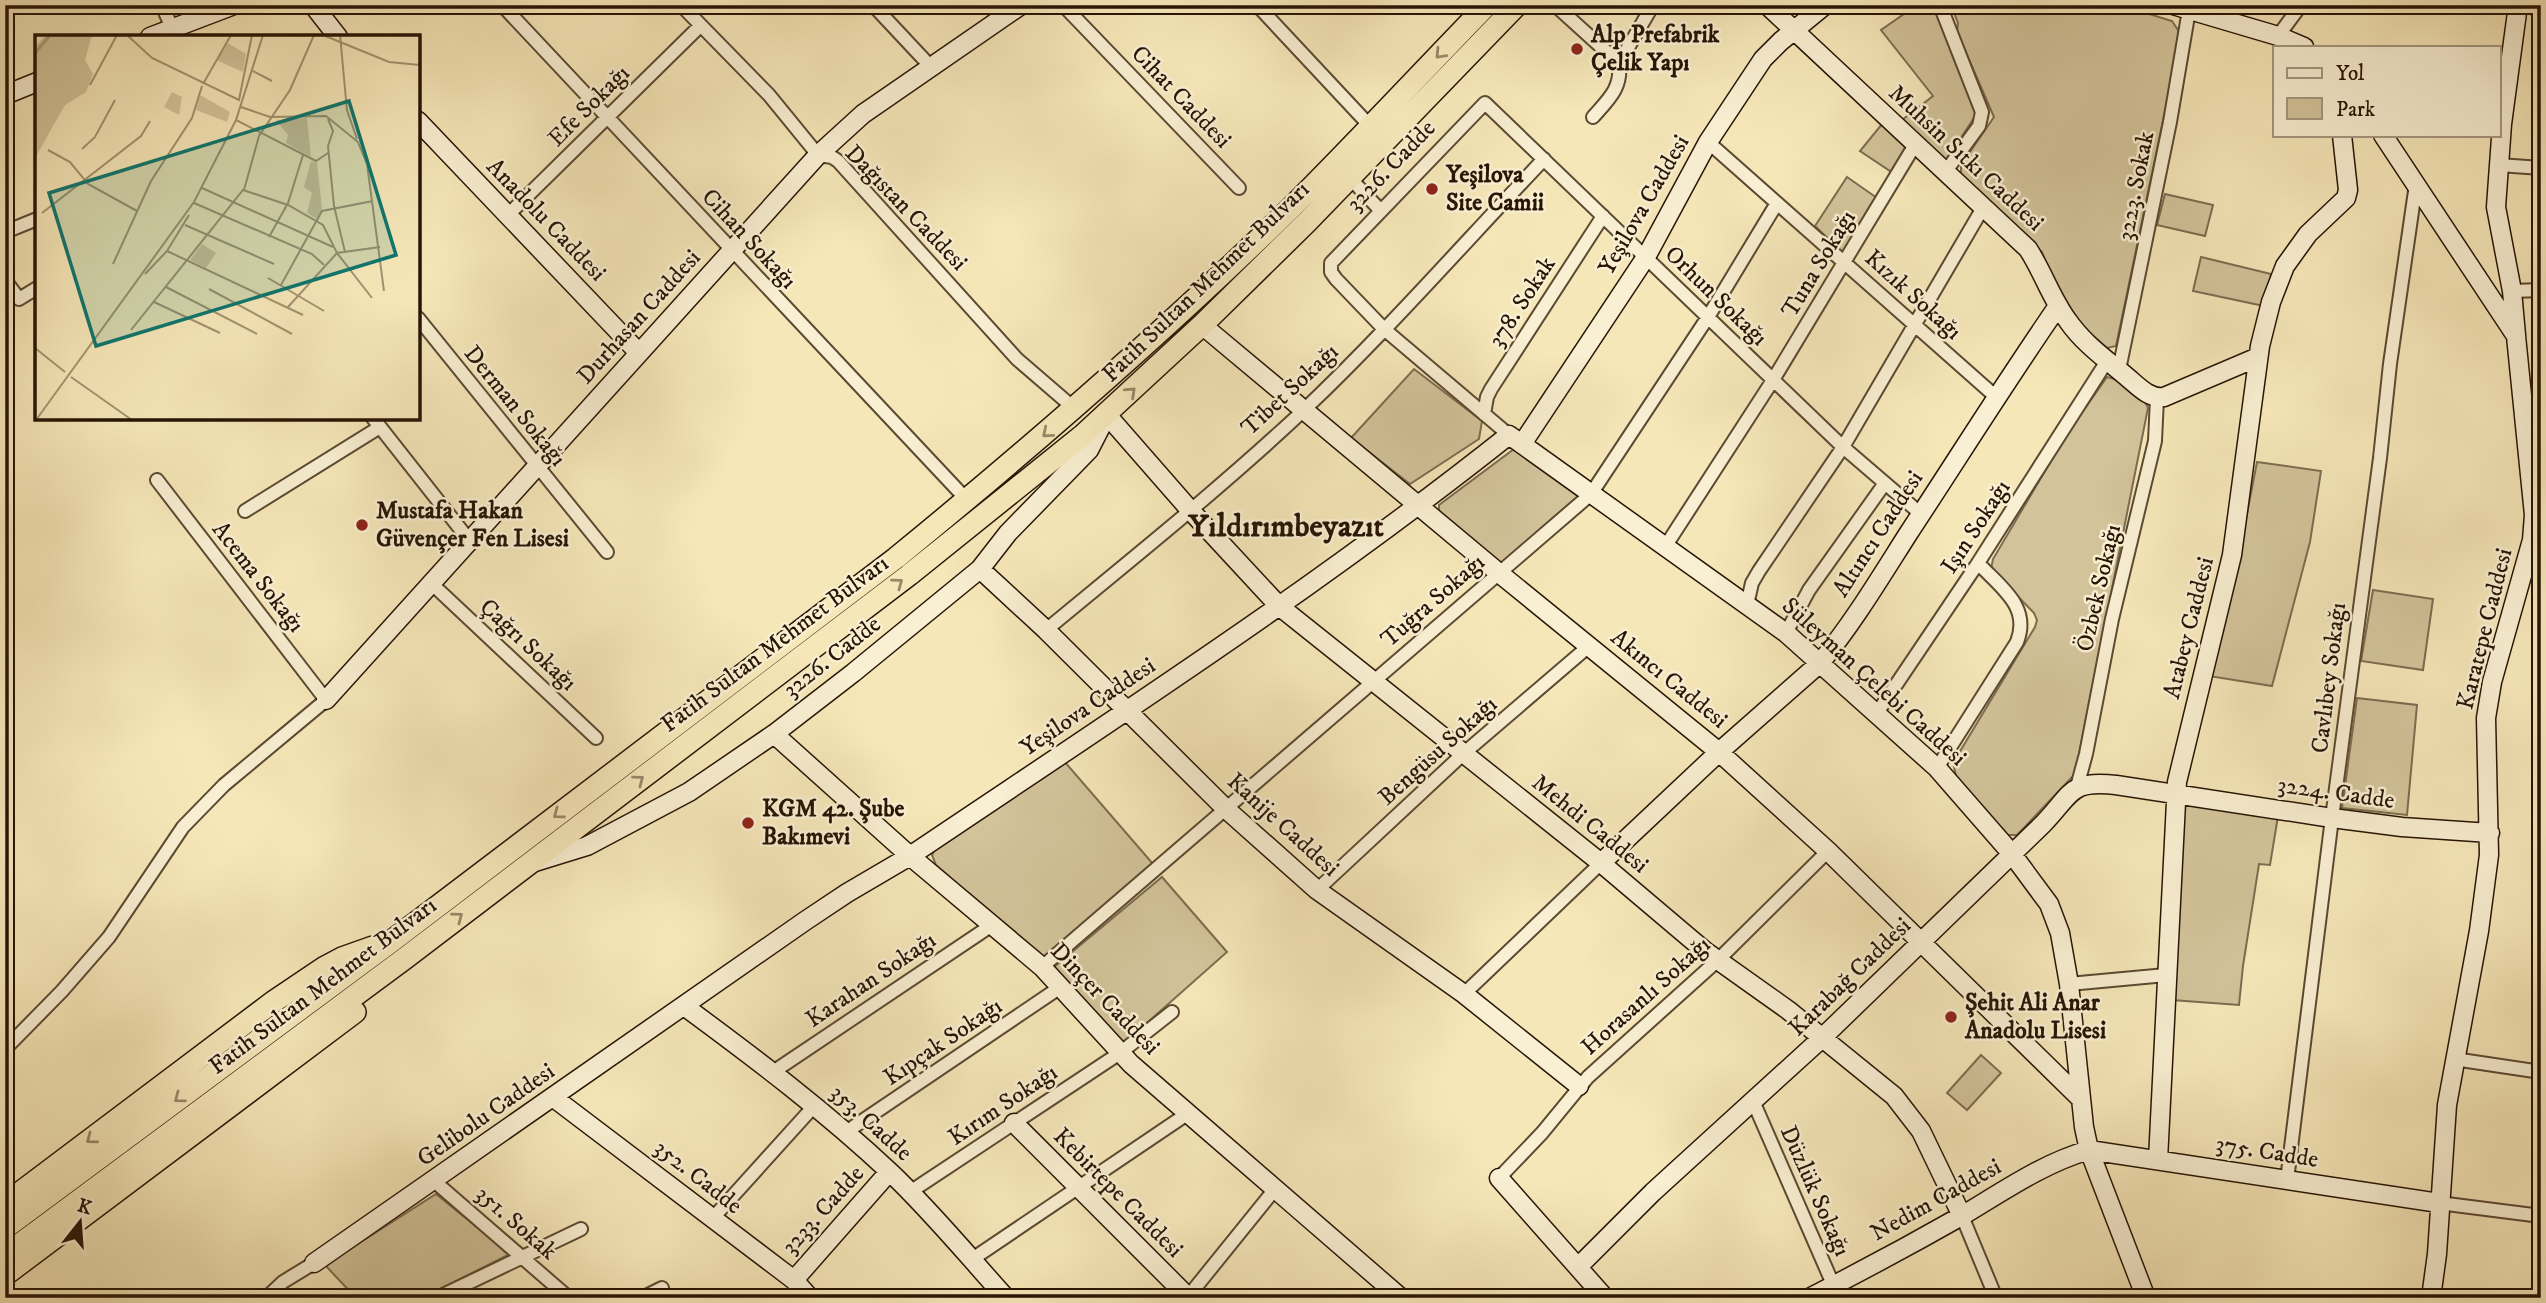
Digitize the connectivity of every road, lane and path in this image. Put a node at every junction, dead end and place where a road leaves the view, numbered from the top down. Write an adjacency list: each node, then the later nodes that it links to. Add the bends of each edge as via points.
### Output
1 (162, 5): 24 (street)
2 (234, 5): 24 (street)
3 (313, 5): 25 (street)
4 (502, 5): 33 (street, Cihan Sokağı)
5 (681, 5): 22 (street, Dağıstan Caddesi)
6 (873, 5): 29 (street)
7 (1021, 5): 29 (street, Durhasan Caddesi)
8 (1063, 5): 48 (street, Cihat Caddesi)
9 (1257, 5): 36 (street)
10 (1487, 5): 36 (highway, Fatih Sultan Mehmet Bulvarı, one-way to 36)
11 (1517, 5): 46 (highway, Fatih Sultan Mehmet Bulvarı)
12 (1555, 5): 28 (street)
13 (1653, 5): 28 (street)
14 (1767, 5): 23 (street, Muhsin Sıtkı Caddesi)
15 (1825, 5): 23 (street, Yeşilova Caddesi)
16 (1940, 5): 45 (street, via 1982,112 1979,126)
17 (2301, 5): 26 (street)
18 (2518, 5): 43 (street)
19 (2528, 5): 21 (street)
20 (2181, 7): 26 (street); 73 (street, 3223. Sokak, via 2170,122)
21 (2541, 12)
22 (700, 26): 33 (street, Efe Sokağı); 41 (street, Dağıstan Caddesi, via 769,95)
23 (1793, 30): 39 (street, Yeşilova Caddesi, via 1763,59); 40 (street, Muhsin Sıtkı Caddesi)
24 (175, 32)
25 (336, 35)
26 (2278, 36): 27 (street)
27 (2302, 46)
28 (1619, 63): 34 (street, via 1617,88)
29 (932, 68): 41 (street, Durhasan Caddesi, via 863,114)
30 (35, 83): 31 (street)
31 (5, 95)
32 (1485, 103): 42 (street, Orhun Sokağı); 51 (street, 3226. Cadde)
33 (608, 117): 52 (street, Efe Sokağı); 56 (street, Cihan Sokağı)
34 (1593, 117)
35 (420, 123): 52 (street, Anadolu Caddesi)
36 (1370, 126): 77 (highway, Fatih Sultan Mehmet Bulvarı, via 1292,206)
37 (2342, 136): 72 (street, Atabey Caddesi, via 2346,198 2297,247 2286,266 2271,302)
38 (2384, 136): 47 (street, Karatepe Caddesi)
39 (1708, 142): 49 (street, Kızık Sokağı); 57 (street, Yeşilova Caddesi)
40 (1916, 143): 45 (street, Muhsin Sıtkı Caddesi); 59 (street, Tuna Sokağı)
41 (818, 155): 56 (street, Durhasan Caddesi); 77 (street, Dağıstan Caddesi, via 838,161 1017,359)
42 (1544, 159): 53 (street, Orhun Sokağı); 69 (street, Tibet Sokağı)
43 (2499, 165): 44 (street); 63 (street, via 2496,207)
44 (2541, 167)
45 (1946, 171): 50 (street, Muhsin Sıtkı Caddesi)
46 (1350, 178): 51 (street); 67 (highway, Fatih Sultan Mehmet Bulvarı)
47 (2416, 183): 70 (street, Karatepe Caddesi); 118 (street, Cavlıbey Sokağı)
48 (1239, 188)
49 (1777, 203): 59 (street, Kızık Sokağı); 65 (street, Tuğra Sokağı)
50 (1984, 206): 64 (street, Muhsin Sıtkı Caddesi, via 2028,249); 68 (street)
51 (1381, 211): 58 (street, 3226. Cadde)
52 (508, 215): 71 (street, Anadolu Caddesi)
53 (1603, 216): 57 (street, Orhun Sokağı); 79 (street, 378. Sokak, via 1491,389)
54 (35, 220): 55 (street)
55 (5, 232)
56 (732, 252): 71 (street, Durhasan Caddesi); 88 (street, Cihan Sokağı)
57 (1646, 257): 65 (street, Orhun Sokağı); 82 (street, Yeşilova Caddesi)
58 (1331, 263): 69 (street, Süleyman Çelebi Caddesi, via 1336,279)
59 (1845, 264): 68 (street, Kızık Sokağı); 74 (street, Tuna Sokağı)
60 (5, 281): 61 (street, via 19,299)
61 (35, 289)
62 (2541, 290): 63 (street)
63 (2512, 291): 70 (street)
64 (2058, 306): 73 (street, Muhsin Sıtkı Caddesi, via 2078,334); 75 (street, Altıncı Caddesi)
65 (1709, 317): 74 (street, Orhun Sokağı); 87 (street, Tuğra Sokağı)
66 (420, 321): 84 (street, Derman Sokağı)
67 (1202, 325): 78 (street, Akıncı Caddesi); 80 (highway, Fatih Sultan Mehmet Bulvarı, one-way to 67)
68 (1914, 325): 75 (street, Kızık Sokağı); 83 (street)
69 (1384, 329): 78 (street, Tibet Sokağı); 79 (street, Süleyman Çelebi Caddesi)
70 (2516, 336): 119 (street, Karatepe Caddesi, via 2534,525 2486,718)
71 (639, 353): 84 (street, Durhasan Caddesi)
72 (2258, 357): 76 (street); 116 (street, Atabey Caddesi, via 2232,555)
73 (2113, 366): 76 (street, Muhsin Sıtkı Caddesi); 96 (street, Işın Sokağı)
74 (1773, 380): 83 (street, Orhun Sokağı); 94 (street, Tuna Sokağı)
75 (1995, 397): 92 (street, Altıncı Caddesi)
76 (2157, 398): 115 (street, Özbek Sokağı, via 2155,441)
77 (1074, 409): 88 (highway, Fatih Sultan Mehmet Bulvarı, one-way to 88)
78 (1304, 409): 89 (street, Akıncı Caddesi); 90 (street, Tibet Sokağı)
79 (1484, 414): 82 (street, Süleyman Çelebi Caddesi)
80 (1107, 415): 90 (street, Mehdi Caddesi); 97 (street, 3226. Cadde, via 1080,462 1008,533); 124 (highway, Fatih Sultan Mehmet Bulvarı, one-way to 80, via 909,575)
81 (377, 423): 91 (street); 93 (street)
82 (1515, 439): 87 (street, Süleyman Çelebi Caddesi); 89 (street, Yeşilova Caddesi)
83 (1843, 447): 86 (street, Orhun Sokağı); 100 (street, via 1759,571)
84 (536, 466): 93 (street, Durhasan Caddesi); 95 (street, Derman Sokağı)
85 (157, 480): 107 (street, Acema Sokağı)
86 (1885, 484): 92 (street, Orhun Sokağı); 103 (street, via 1809,590)
87 (1591, 494): 94 (street, Süleyman Çelebi Caddesi); 98 (street, Tuğra Sokağı)
88 (967, 499): 128 (highway, Fatih Sultan Mehmet Bulvarı, one-way to 128)
89 (1420, 505): 98 (street, Akıncı Caddesi); 101 (street, Yeşilova Caddesi)
90 (1190, 510): 101 (street, Mehdi Caddesi); 102 (street, Tibet Sokağı)
91 (245, 511)
92 (1922, 514): 105 (street, Altıncı Caddesi)
93 (470, 540): 99 (street, Durhasan Caddesi)
94 (1665, 547): 100 (street, Süleyman Çelebi Caddesi)
95 (607, 552)
96 (1978, 562): 109 (street, Işın Sokağı); 114 (street, via 2020,610 2021,631)
97 (980, 569): 102 (street, Kanije Caddesi); 110 (street, 3226. Cadde)
98 (1499, 573): 104 (street, Akıncı Caddesi); 106 (street, Tuğra Sokağı)
99 (431, 583): 107 (street, Durhasan Caddesi); 111 (street, Çağrı Sokağı)
100 (1747, 605): 103 (street, Süleyman Çelebi Caddesi)
101 (1279, 606): 106 (street, Mehdi Caddesi); 108 (street, Yeşilova Caddesi)
102 (1046, 630): 108 (street, Kanije Caddesi)
103 (1786, 633): 105 (street, Süleyman Çelebi Caddesi)
104 (1589, 646): 112 (street, Akıncı Caddesi); 113 (street, Bengüsu Sokağı)
105 (1820, 663): 109 (street, Süleyman Çelebi Caddesi); 112 (street, Altıncı Caddesi)
106 (1373, 681): 113 (street, Mehdi Caddesi); 117 (street, Tuğra Sokağı)
107 (326, 699): 138 (street, via 196,812 109,937)
108 (1126, 711): 117 (street, Kanije Caddesi); 122 (street, Yeşilova Caddesi)
109 (1877, 713): 114 (street, Süleyman Çelebi Caddesi)
110 (774, 734): 122 (street, Dinçer Caddesi); 124 (street, 3226. Cadde, via 689,792 625,827 587,846)
111 (596, 738)
112 (1720, 752): 120 (street, Akıncı Caddesi); 123 (street, Altıncı Caddesi)
113 (1463, 754): 123 (street, Mehdi Caddesi); 125 (street, Bengüsu Sokağı)
114 (1937, 768): 121 (street, Süleyman Çelebi Caddesi)
115 (2077, 787): 116 (street, via 2092,782); 121 (street, Karabağ Caddesi)
116 (2176, 793): 118 (street, 3224. Cadde); 131 (street, Atabey Caddesi)
117 (1226, 809): 125 (street, Kanije Caddesi); 130 (street, Tuğra Sokağı)
118 (2332, 818): 119 (street, 3224. Cadde); 155 (street, Cavlıbey Sokağı)
119 (2490, 833): 140 (street, Karatepe Caddesi, via 2479,931)
120 (1828, 852): 127 (street, Akıncı Caddesi); 129 (street, Horasanlı Sokağı)
121 (2012, 854): 127 (street, Karabağ Caddesi); 132 (street, Süleyman Çelebi Caddesi, via 2056,919)
122 (910, 856): 126 (street, Dinçer Caddesi); 135 (street, Yeşilova Caddesi, via 819,912)
123 (1601, 863): 129 (street, Mehdi Caddesi); 134 (street, Altıncı Caddesi)
124 (528, 864): 128 (highway, Fatih Sultan Mehmet Bulvarı, one-way to 124)
125 (1317, 890): 134 (street, Kanije Caddesi)
126 (992, 925): 130 (street, Dinçer Caddesi); 141 (street, Karahan Sokağı)
127 (1921, 942): 137 (street, Karabağ Caddesi); 145 (street, Akıncı Caddesi)
128 (398, 950): 161 (highway, one-way to 161, via 342,958 325,967); 165 (highway, Fatih Sultan Mehmet Bulvarı, one-way to 165); 167 (highway, Fatih Sultan Mehmet Bulvarı); 172 (highway, via 377,991 330,1032)
129 (1718, 960): 137 (street, Mehdi Caddesi); 143 (street, Horasanlı Sokağı)
130 (1042, 967): 133 (street, Dinçer Caddesi)
131 (2166, 975): 132 (street); 152 (street, Atabey Caddesi)
132 (2069, 984): 145 (street, Süleyman Çelebi Caddesi)
133 (1062, 986): 139 (street, Dinçer Caddesi); 150 (street, Kıpçak Sokağı)
134 (1464, 994): 143 (street, Kanije Caddesi)
135 (684, 1006): 141 (street, 353. Cadde); 144 (street, Gelibolu Caddesi)
136 (1172, 1012): 139 (street)
137 (1822, 1038): 146 (street, Karabağ Caddesi); 162 (street, Mehdi Caddesi, via 1904,1107 1921,1131)
138 (5, 1049)
139 (1120, 1053): 148 (street, Dinçer Caddesi); 149 (street, Kırım Sokağı)
140 (2454, 1059): 142 (street); 160 (street, Karatepe Caddesi)
141 (773, 1072): 147 (street, 353. Cadde)
142 (2541, 1072)
143 (1579, 1086): 154 (street, Horasanlı Sokağı)
144 (554, 1098): 156 (street, Gelibolu Caddesi); 164 (street, 352. Cadde)
145 (2081, 1099): 151 (street, Süleyman Çelebi Caddesi)
146 (1753, 1101): 171 (street, Karabağ Caddesi); 175 (street, Düzlük Sokağı)
147 (815, 1105): 150 (street, 353. Cadde); 164 (street)
148 (1187, 1114): 157 (street); 158 (street, Dinçer Caddesi)
149 (1014, 1123): 157 (street, Kebirtepe Caddesi); 159 (street, Kırım Sokağı)
150 (846, 1132): 153 (street, 353. Cadde)
151 (2089, 1150): 152 (street, 375. Cadde); 162 (street, Nedim Caddesi, via 2051,1164); 187 (street, Süleyman Çelebi Caddesi)
152 (2158, 1160): 155 (street, 375. Cadde)
153 (889, 1172): 159 (street, 353. Cadde); 173 (street, 3233. Cadde)
154 (1499, 1178): 171 (street)
155 (2287, 1180): 160 (street, 375. Cadde)
156 (434, 1181): 168 (street, 351. Sokak); 170 (street, Gelibolu Caddesi)
157 (1078, 1188): 169 (street); 176 (street, Kebirtepe Caddesi)
158 (1275, 1189): 176 (street); 183 (street, Dinçer Caddesi)
159 (910, 1192): 169 (street, 353. Cadde)
160 (2439, 1203): 163 (street); 188 (street, Karatepe Caddesi)
161 (5, 1204)
162 (1962, 1216): 175 (street, Nedim Caddesi); 186 (street, Mehdi Caddesi)
163 (2541, 1216)
164 (712, 1219): 173 (street, 352. Cadde)
165 (5, 1228)
166 (582, 1229): 168 (street)
167 (5, 1255)
168 (523, 1255): 178 (street); 179 (street, 351. Sokak)
169 (971, 1260): 182 (street, 353. Cadde)
170 (314, 1263): 177 (street)
171 (1579, 1266): 184 (street)
172 (5, 1275)
173 (793, 1280): 181 (street, 352. Cadde)
174 (662, 1289): 180 (street)
175 (1836, 1292): 185 (street, Nedim Caddesi)
176 (1188, 1297)
177 (266, 1298)
178 (437, 1298)
179 (569, 1298)
180 (642, 1298)
181 (810, 1298)
182 (1006, 1298)
183 (1401, 1298)
184 (1605, 1298)
185 (1809, 1298)
186 (1996, 1298)
187 (2146, 1298)
188 (2431, 1298)

